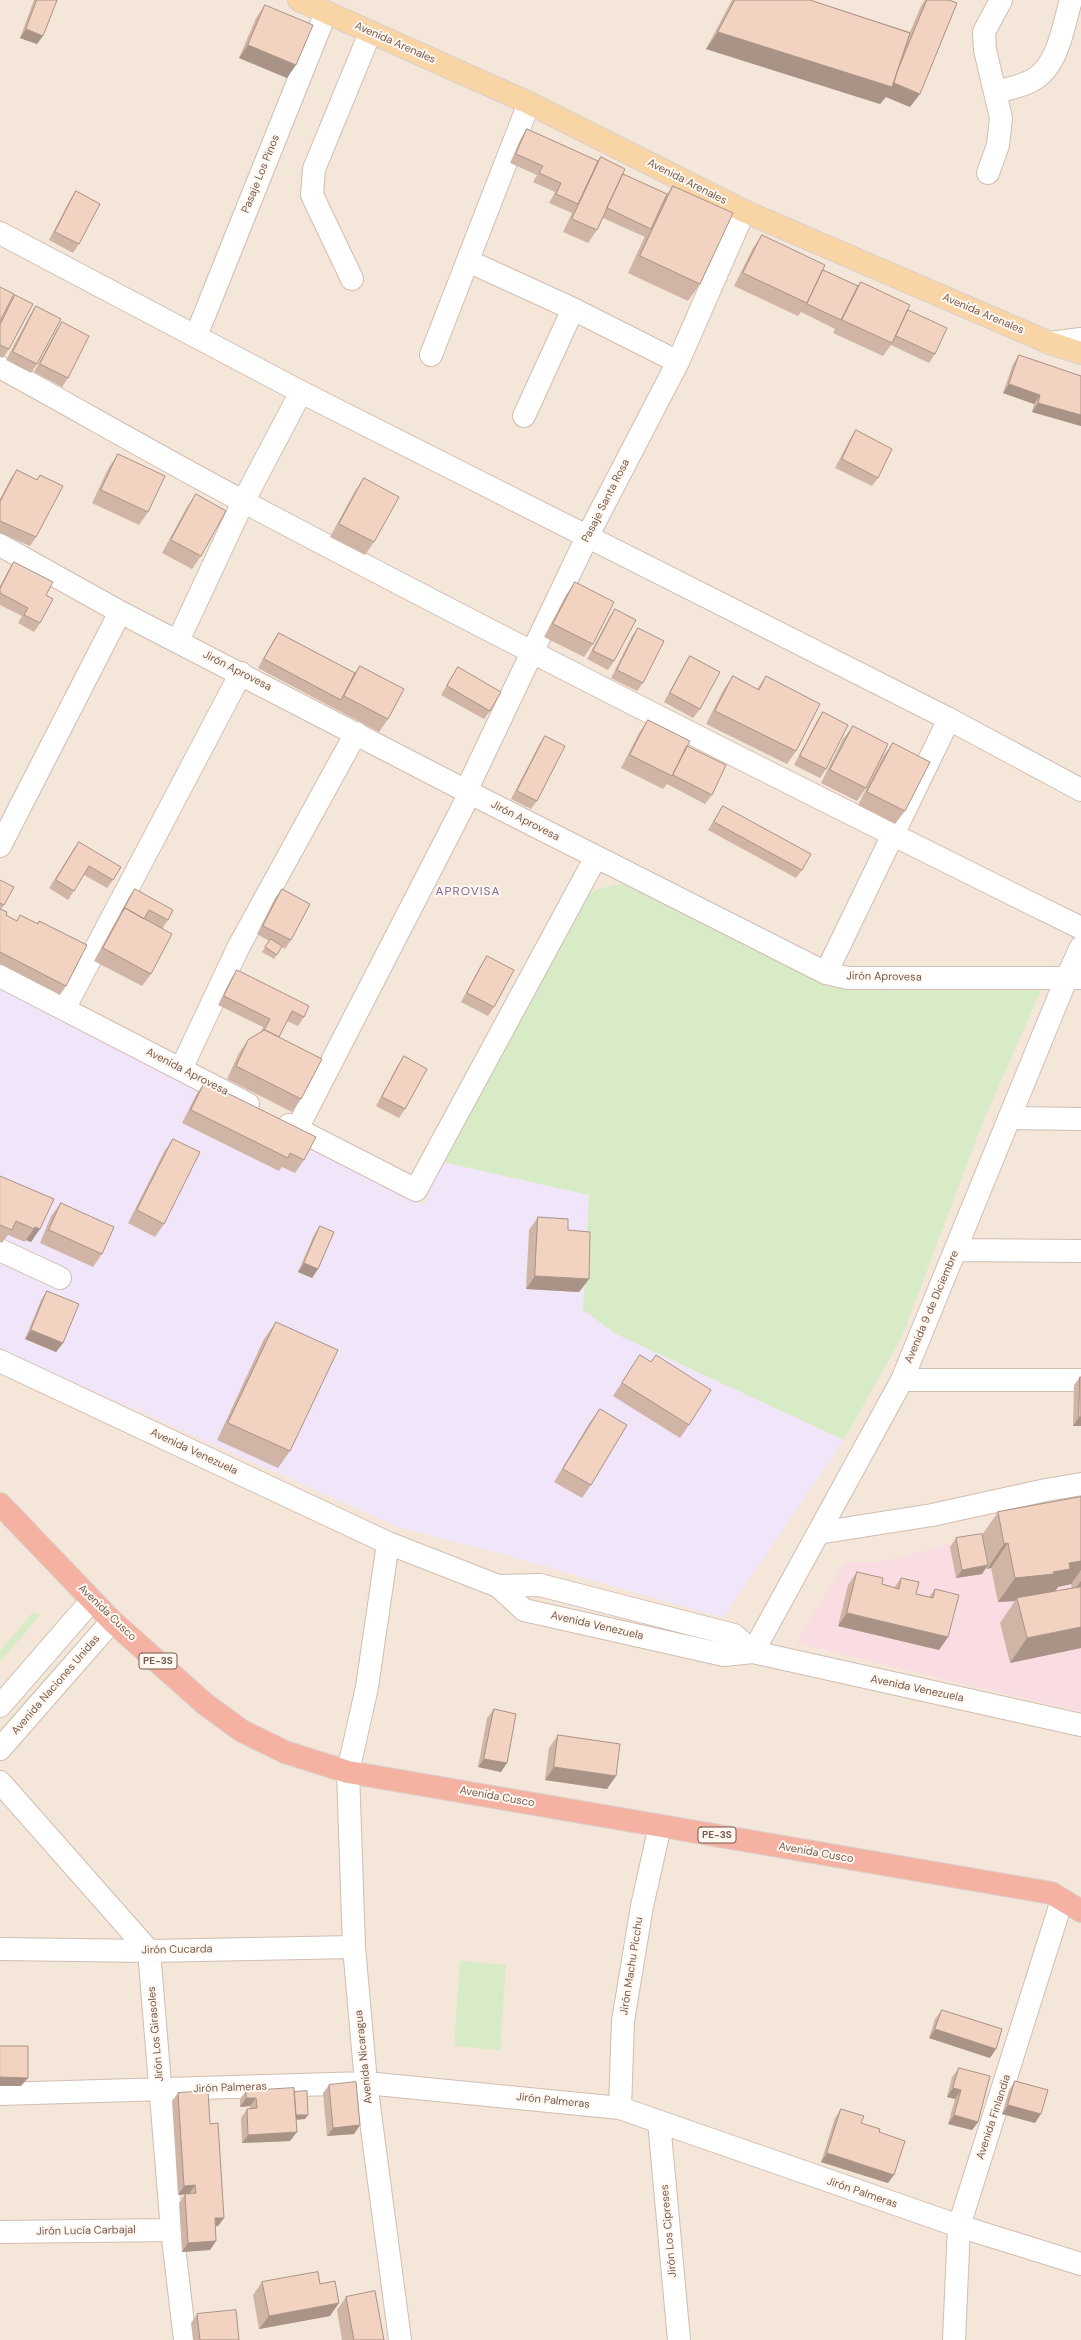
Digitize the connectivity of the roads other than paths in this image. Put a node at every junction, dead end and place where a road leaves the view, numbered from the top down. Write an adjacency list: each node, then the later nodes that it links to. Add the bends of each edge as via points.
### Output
1 (299, 0): 4 (main road, Avenida Arenales)
2 (1001, 0): 6 (street, via 984,32 985,50)
3 (1071, 0): 6 (street, via 1054,56 1048,67 1031,81)
4 (326, 12): 5 (main road, Avenida Arenales); 14 (street, Pasaje Los Pinos)
5 (370, 33): 7 (main road, Avenida Arenales); 12 (street, via 314,169 312,181 312,194)
6 (995, 92): 8 (street, via 1000,125 998,145)
7 (530, 103): 9 (main road, Avenida Arenales); 11 (street)
8 (988, 173)
9 (744, 211): 16 (main road, Avenida Arenales); 19 (street, Pasaje Santa Rosa)
10 (0, 233): 14 (street)
11 (468, 261): 13 (street); 18 (street)
12 (352, 279)
13 (573, 309): 19 (street); 22 (street)
14 (196, 336): 21 (street)
15 (1081, 339): 16 (street)
16 (1050, 343): 17 (main road, Avenida Arenales)
17 (1081, 353)
18 (431, 355)
19 (678, 362): 24 (street, Pasaje Santa Rosa)
20 (0, 366): 23 (street)
21 (301, 392): 23 (street); 24 (street)
22 (524, 416)
23 (243, 502): 27 (street); 28 (street)
24 (587, 537): 28 (street, Pasaje Santa Rosa); 30 (street)
25 (2, 550): 26 (street, Jirón Aprovesa)
26 (120, 612): 27 (street, Jirón Aprovesa); 35 (street)
27 (178, 641): 29 (street, Jirón Aprovesa)
28 (531, 652): 33 (street, Pasaje Santa Rosa); 34 (street)
29 (241, 673): 31 (street, Jirón Aprovesa); 42 (street)
30 (949, 719): 32 (street); 34 (street)
31 (356, 733): 33 (street, Jirón Aprovesa); 43 (street, via 239,946)
32 (1081, 790)
33 (468, 792): 36 (street, Jirón Aprovesa); 46 (street, Pasaje Santa Rosa)
34 (894, 836): 37 (street); 39 (street)
35 (0, 846)
36 (596, 857): 39 (street, Jirón Aprovesa); 46 (street, Avenida Aprovesa, via 416,1190)
37 (1081, 928)
38 (1081, 947): 41 (street, Avenida 9 de Diciembre)
39 (826, 973): 41 (street, Jirón Aprovesa, via 848,978)
40 (0, 976): 42 (street, Avenida Aprovesa)
41 (1074, 977): 44 (street, Avenida 9 de Diciembre)
42 (64, 1009): 43 (street, Avenida Aprovesa)
43 (181, 1069): 46 (street, Avenida Aprovesa)
44 (1009, 1118): 45 (street); 47 (street, Avenida 9 de Diciembre)
45 (1081, 1119)
46 (297, 1129)
47 (956, 1250): 48 (street); 52 (street, Avenida 9 de Diciembre)
48 (1081, 1251)
49 (2, 1257): 50 (street)
50 (60, 1278)
51 (0, 1361): 57 (street, Avenida Venezuela)
52 (902, 1380): 53 (street); 56 (street, Avenida 9 de Diciembre)
53 (1081, 1380)
54 (1081, 1484): 56 (street, via 932,1515)
55 (0, 1504): 58 (highway, Avenida Cusco / PE-3S)
56 (818, 1532): 60 (street, Avenida 9 de Diciembre)
57 (388, 1543): 60 (street, Avenida Venezuela, via 498,1586 524,1610 724,1655); 64 (street, via 367,1687)
58 (92, 1600): 59 (highway, Avenida Cusco / PE-3S); 61 (street)
59 (112, 1621): 63 (street, Avenida Naciones Unidas); 64 (highway, Avenida Cusco / PE-3S, via 206,1704 242,1731 285,1752)
60 (753, 1652): 62 (street, Avenida Venezuela)
61 (0, 1706)
62 (1081, 1725)
63 (0, 1749)
64 (348, 1772): 66 (highway, Avenida Cusco / PE-3S); 69 (street, Avenida Nicaragua)
65 (0, 1782): 71 (street)
66 (660, 1826): 67 (highway, Avenida Cusco / PE-3S, via 1051,1893); 75 (street, Jirón Machu Picchu, via 642,1906 623,2021)
67 (1062, 1900): 68 (highway, Avenida Cusco / PE-3S); 77 (street, Avenida Finlandia)
68 (1081, 1911)
69 (354, 1947): 71 (street, Jirón Cucarda); 72 (street, Avenida Nicaragua)
70 (0, 1949): 71 (street, Jirón Cucarda)
71 (149, 1951): 73 (street, Jirón Los Girasoles)
72 (366, 2083): 73 (street, Jirón Palmeras); 75 (street, Jirón Palmeras); 82 (street, Avenida Nicaragua)
73 (160, 2090): 74 (street, Jirón Palmeras); 78 (street, Jirón Los Girasoles)
74 (0, 2094)
75 (620, 2108): 76 (street, Jirón Palmeras)
76 (659, 2122): 77 (street, Jirón Palmeras); 83 (street, Jirón Los Cipreses)
77 (959, 2226): 80 (street, Jirón Palmeras); 84 (street, Avenida Finlandia)
78 (172, 2230): 79 (street, Jirón Lucía Carbajal); 81 (street, Jirón Los Girasoles)
79 (0, 2232)
80 (1081, 2264)
81 (185, 2340)
82 (400, 2340)
83 (678, 2340)
84 (954, 2340)

